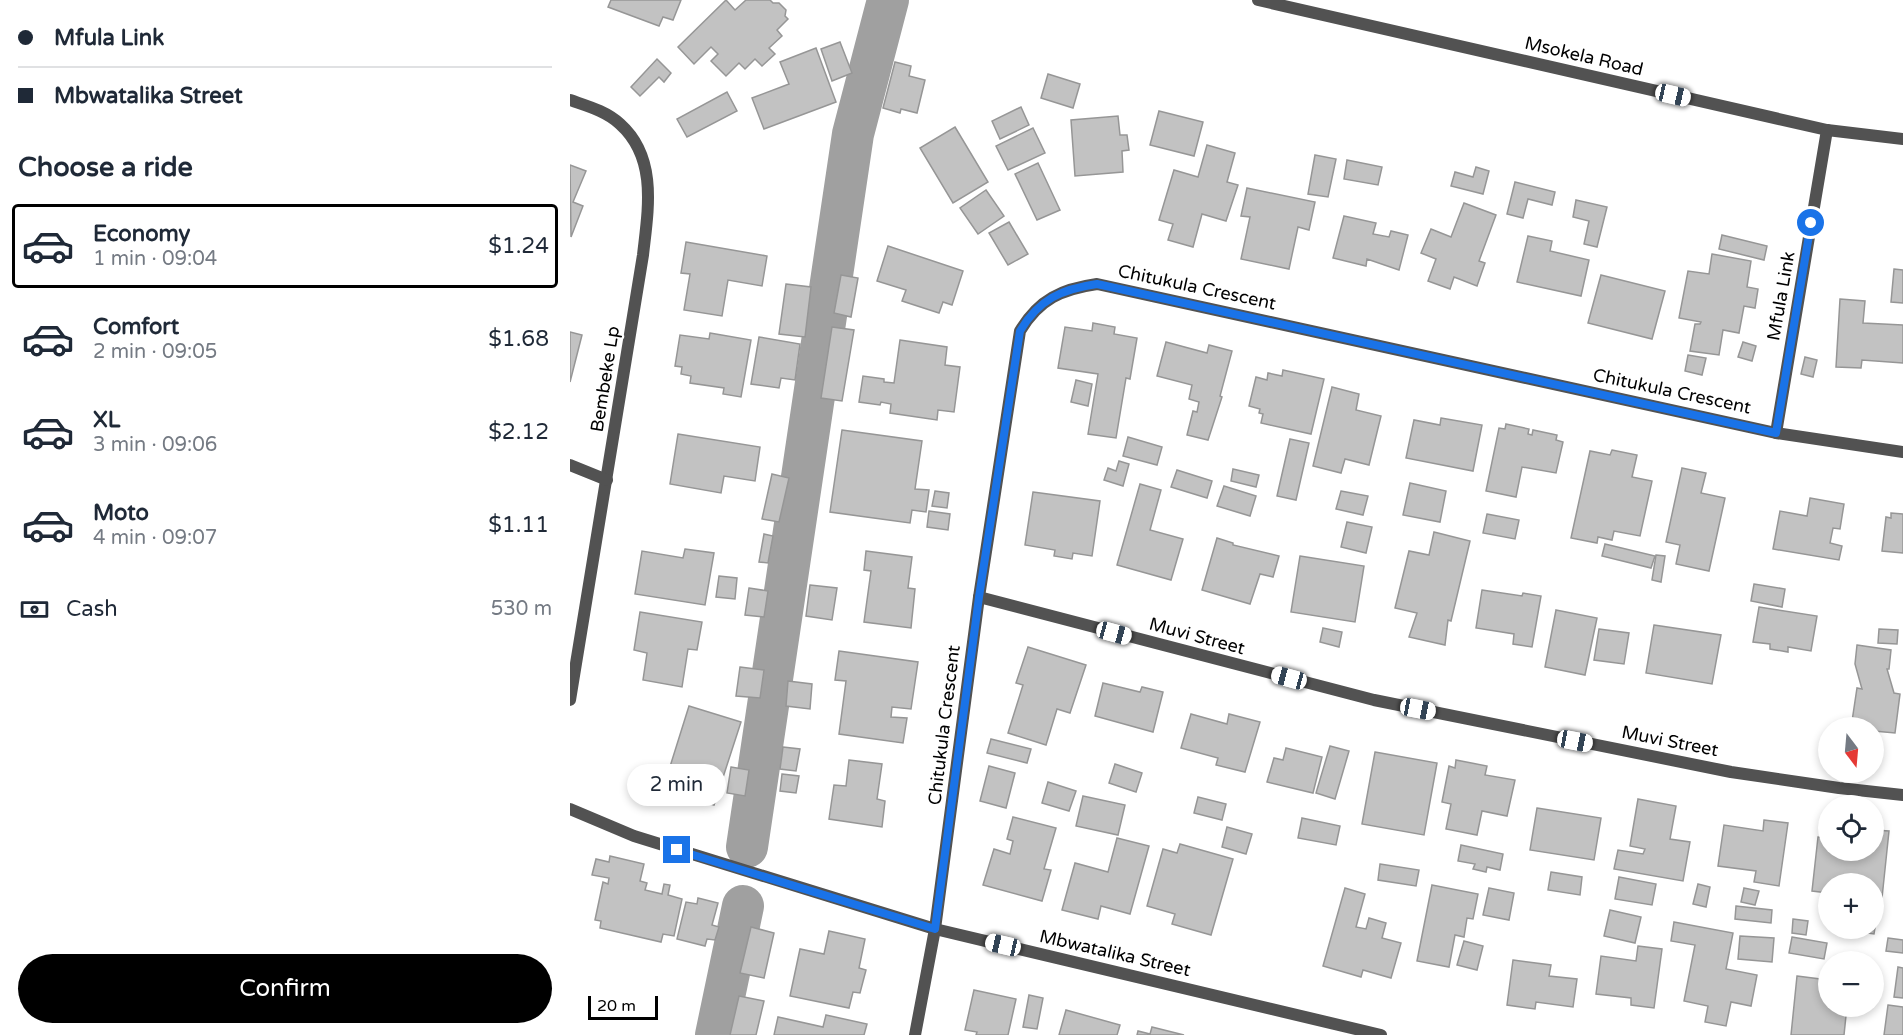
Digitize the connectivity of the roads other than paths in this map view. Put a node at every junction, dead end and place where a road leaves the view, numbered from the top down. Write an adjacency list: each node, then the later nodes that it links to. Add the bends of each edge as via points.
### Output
1 (1258, 0): 3 (street, Msokela Road)
2 (570, 100): 8 (street, Bembeke Lp, via 602,112 628,133 647,176 649,196)
3 (1827, 130): 4 (street, Msokela Road); 5 (street, Mfula Link)
4 (1903, 139)
5 (1776, 433): 6 (street, Chitukula Crescent); 9 (street, Chitukula Crescent, via 1097,284 1079,286 1042,303 1020,331)
6 (1903, 452)
7 (570, 465): 8 (street)
8 (607, 480): 10 (street, Bembeke Lp)
9 (979, 597): 11 (street, Muvi Street, via 1374,700 1731,772); 13 (street, Chitukula Crescent)
10 (570, 700)
11 (1903, 795)
12 (570, 809): 13 (street, Mbwatalika Street, via 634,836)
13 (935, 929): 14 (street, Chitukula Crescent); 15 (street, Mbwatalika Street)
14 (915, 1035)
15 (1381, 1035)

